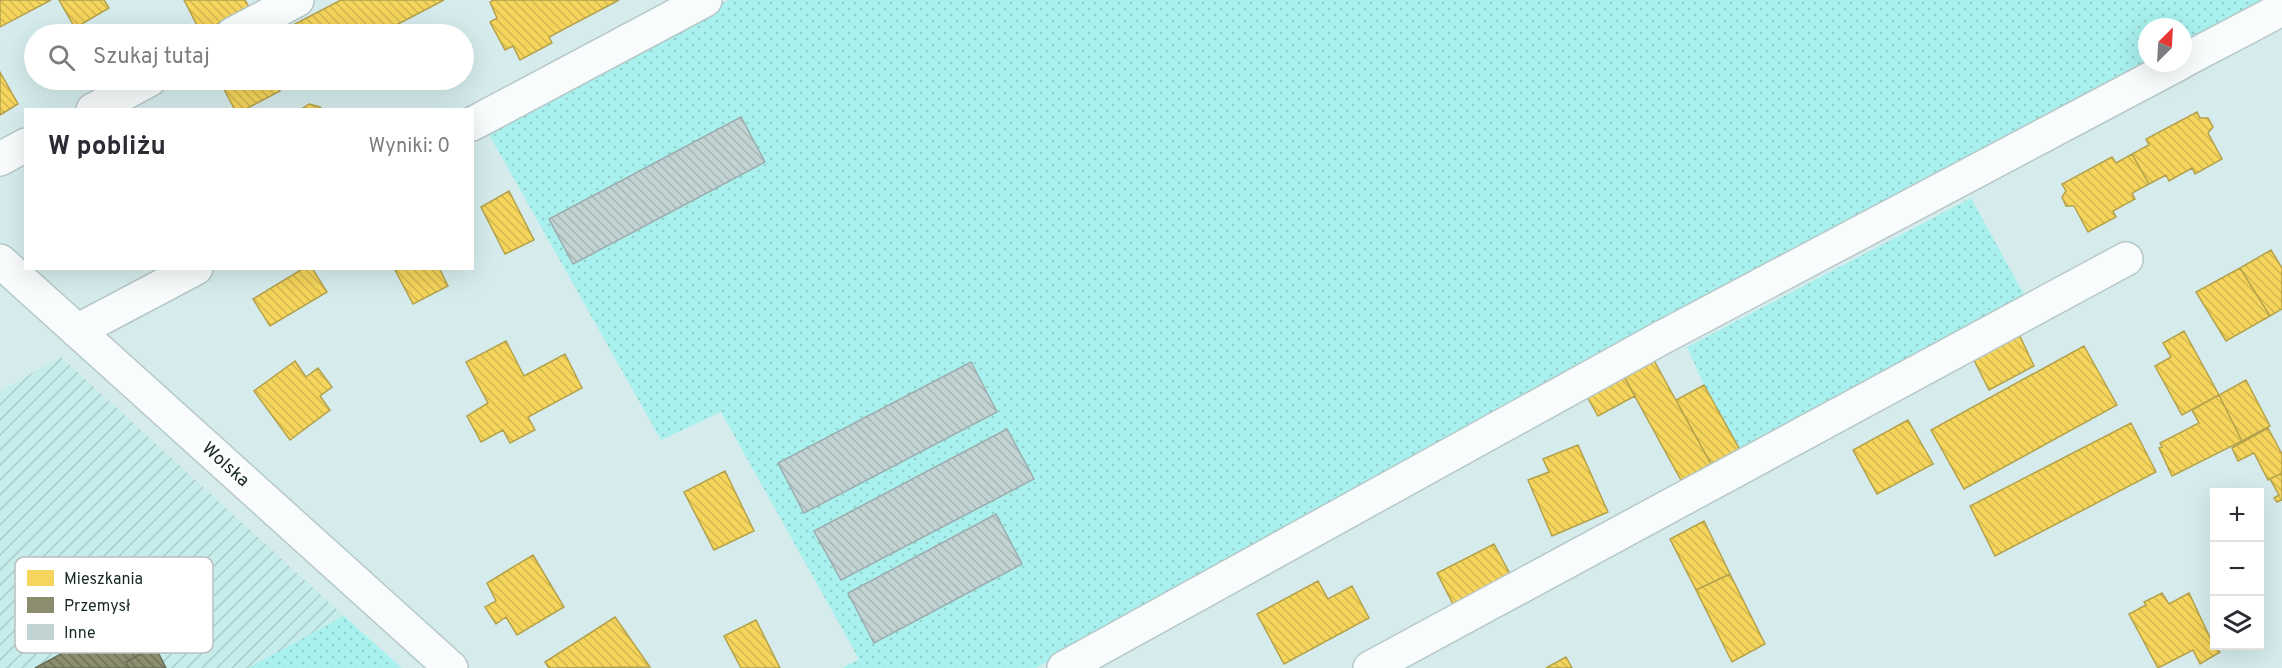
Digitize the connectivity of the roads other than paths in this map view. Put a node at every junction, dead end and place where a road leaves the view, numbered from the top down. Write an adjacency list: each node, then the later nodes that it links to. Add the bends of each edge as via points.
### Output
1 (297, 0): 4 (street)
2 (705, 0): 9 (street)
3 (2282, 9): 5 (street)
4 (252, 24)
5 (2192, 56)
6 (2162, 72): 17 (street, via 1663,338)
7 (130, 90): 8 (street)
8 (97, 108)
9 (474, 123)
10 (24, 147): 11 (street)
11 (0, 159)
12 (2126, 259): 18 (street)
13 (0, 261): 15 (street, Wolska)
14 (192, 270): 15 (street)
15 (77, 331): 16 (street, Wolska)
16 (451, 668)
17 (1064, 668)
18 (1370, 668)

